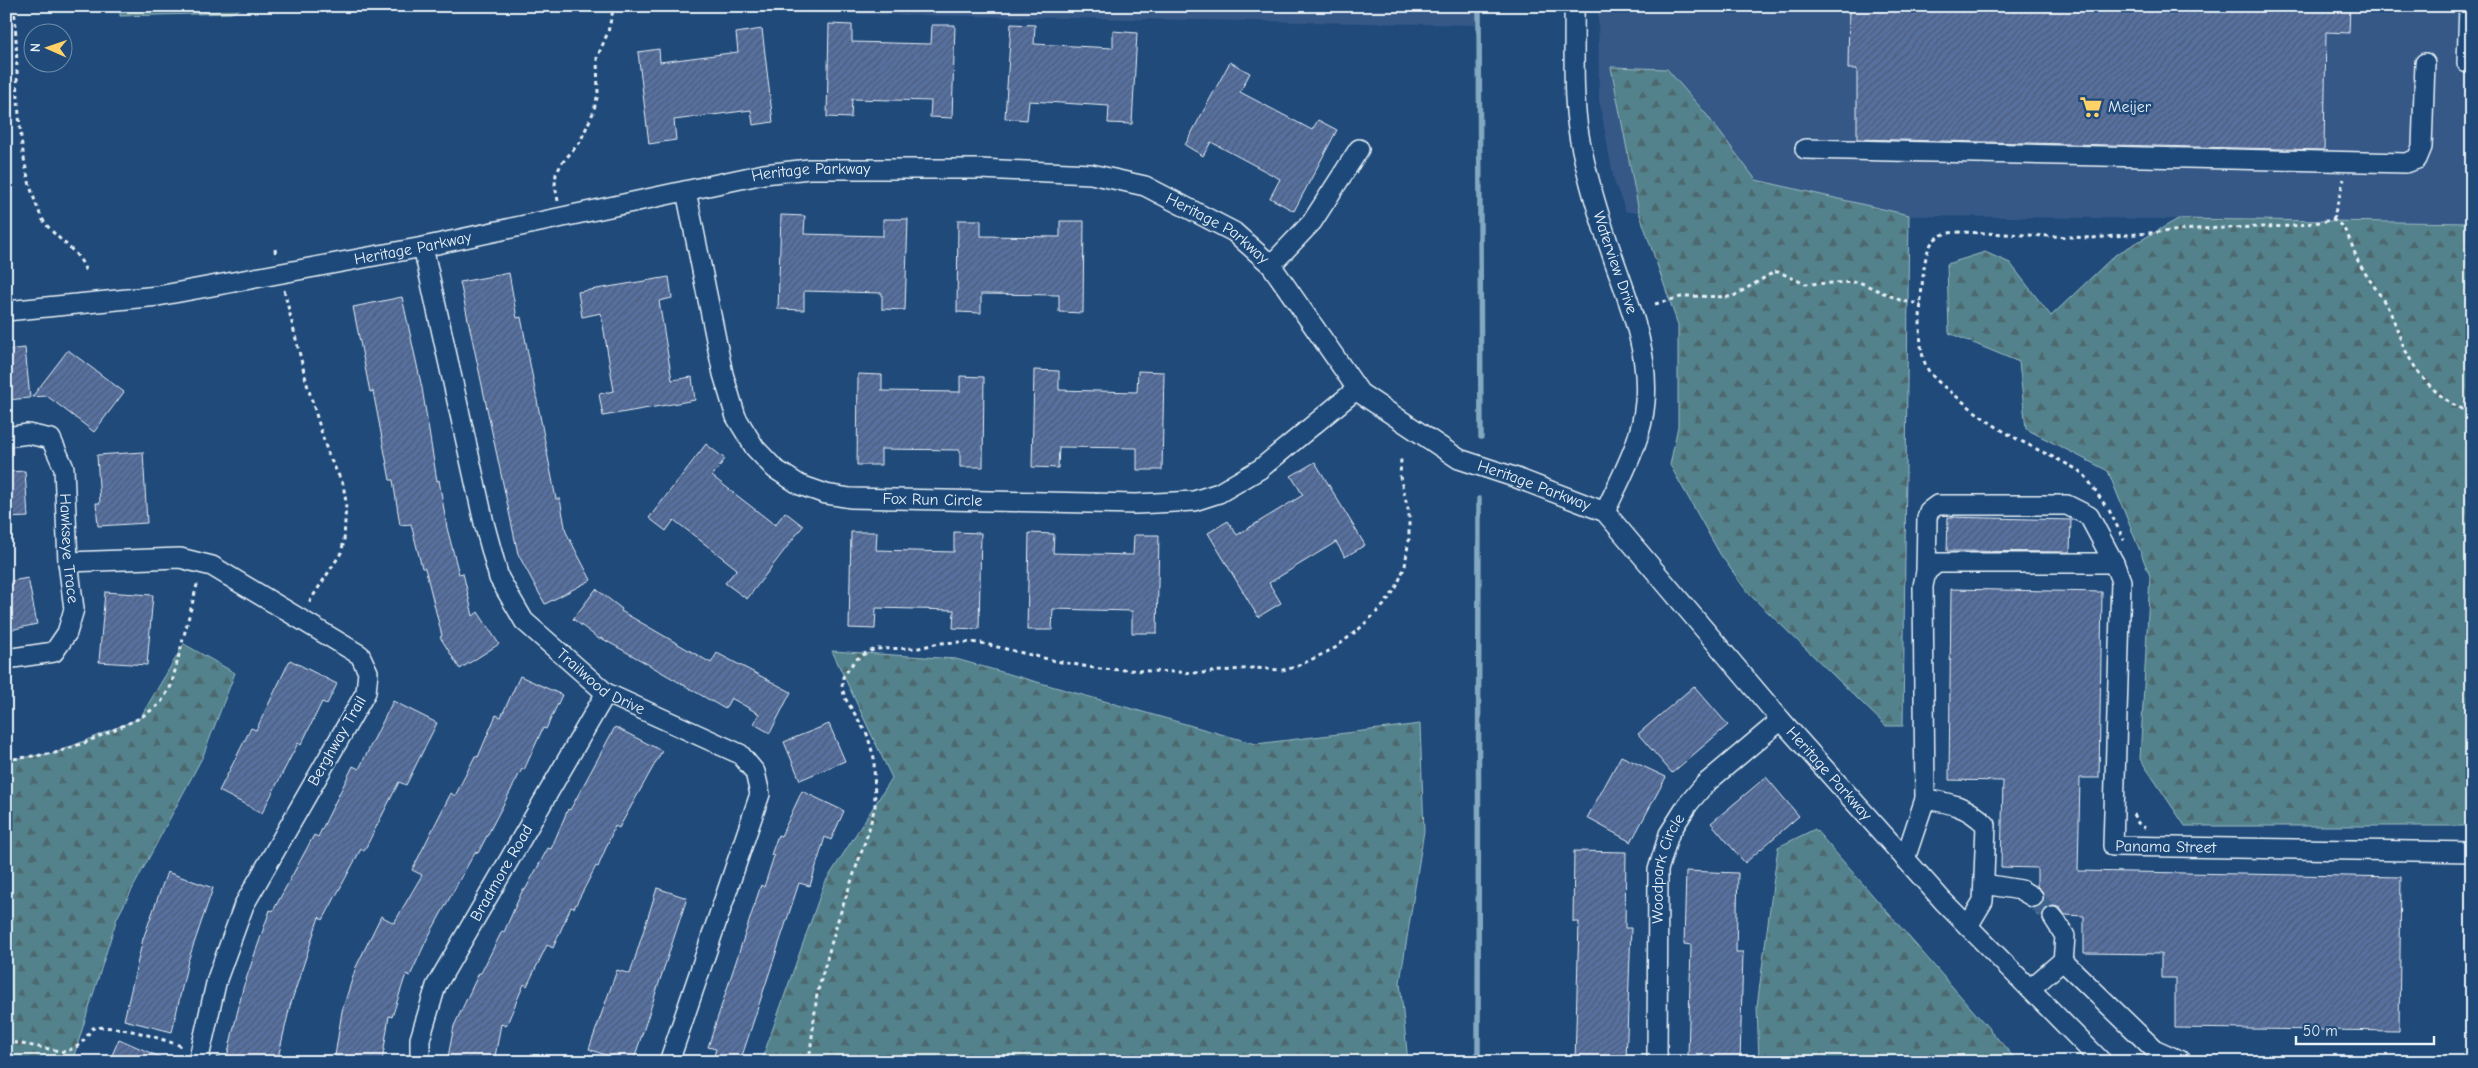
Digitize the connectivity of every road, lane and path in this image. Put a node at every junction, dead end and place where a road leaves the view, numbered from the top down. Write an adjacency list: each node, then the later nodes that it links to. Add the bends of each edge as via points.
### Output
1 (14, 6): 15 (path, via 18,115 25,164 46,225 80,259)
2 (614, 6): 11 (path, via 597,58 598,94 590,121 580,142 556,174)
3 (1574, 6): 24 (street, Waterview Drive, via 1575,78 1581,148 1637,326 1645,364 1645,404 1640,428 1632,454)
4 (2469, 6): 6 (street, via 2467,63)
5 (2425, 63): 9 (street, via 2422,147 2417,159 2406,163)
6 (2472, 64)
7 (1359, 149): 14 (street, via 1312,222)
8 (1805, 149): 9 (street)
9 (2348, 161): 12 (path)
10 (686, 191): 11 (street, Heritage Parkway); 14 (street, Heritage Parkway, via 764,174 809,169 980,169 1091,174 1145,186 1234,232); 20 (street, Fox Run Circle, via 736,417 755,448 775,469 800,485 826,494 850,498 1136,504 1194,501 1219,493 1260,469)
11 (561, 217): 13 (street, Heritage Parkway)
12 (2332, 220): 18 (path, via 2293,226 2195,229 2092,238 1946,232 1932,241 1929,248 1924,265); 21 (path, via 2349,238 2422,377 2449,402)
13 (422, 247): 19 (street, Heritage Parkway, via 158,296); 32 (street, Trailwood Drive, via 499,578 524,621)
14 (1271, 265): 20 (street, Heritage Parkway)
15 (86, 274)
16 (282, 285): 30 (path, via 307,384 328,454 343,484 346,502 344,541 340,553)
17 (1655, 304): 18 (path, via 1685,296 1732,297 1779,272 1804,284 1859,282 1892,298)
18 (1921, 304): 25 (path, via 1923,354 1932,374 1990,422 2086,477 2116,522)
19 (6, 311)
20 (1357, 389): 24 (street, Heritage Parkway, via 1459,459)
21 (2472, 413)
22 (6, 437): 26 (street, Hawkseye Trace, via 28,434 51,439 64,468)
23 (1400, 460): 51 (path, via 1400,477 1409,512 1409,538 1405,566 1396,588 1384,605 1335,648 1296,667 1201,673 1100,669 981,643 961,642 876,650 855,660 843,677 842,688 867,734 874,758 875,806 817,994)
24 (1605, 512): 33 (street, Heritage Parkway)
25 (2126, 545)
26 (68, 562): 28 (street, Berghway Trail, via 180,558); 31 (street, Hawkseye Trace, via 74,609 67,634 54,652)
27 (2114, 563): 29 (street, via 1937,563); 29 (street, Panama Street, via 2089,516 2067,505 1937,505 1929,510 1927,518); 38 (street, Panama Street, via 2121,581 2113,846)
28 (204, 564): 30 (street, Berghway Trail); 34 (path, via 171,686 160,704 140,718 84,743 55,753)
29 (1926, 572): 35 (street, Panama Street, via 1923,586)
30 (299, 620): 47 (street, Berghway Trail, via 360,655 368,672 366,692 244,905 217,978)
31 (6, 660)
32 (606, 693): 49 (street, Bradmore Road, via 436,986 420,1039); 50 (street, Trailwood Drive, via 740,754 755,772 760,794)
33 (1781, 720): 39 (street, Heritage Parkway); 52 (street, Woodpark Circle, via 1705,784 1669,834 1658,870)
34 (6, 760)
35 (1926, 799): 39 (street, Panama Street); 40 (street, via 1958,804 1986,825)
36 (2132, 811): 37 (path, via 2138,823)
37 (2152, 831)
38 (2472, 852)
39 (1905, 859): 43 (street, Heritage Parkway)
40 (1984, 884): 41 (street, via 2022,890); 43 (street, via 1983,901)
41 (2034, 897)
42 (2053, 917): 44 (street, via 2066,936)
43 (1968, 926): 45 (street, Heritage Parkway)
44 (2063, 963): 45 (street, via 2060,962); 54 (street, via 2154,1049)
45 (2030, 989): 53 (street, Heritage Parkway)
46 (6, 1041): 47 (path, via 65,1052 80,1045 93,1028 104,1026 158,1038)
47 (199, 1057): 48 (path)
48 (230, 1062)
49 (420, 1062)
50 (669, 1062)
51 (809, 1062)
52 (1657, 1062)
53 (2102, 1062)
54 (2183, 1062)

